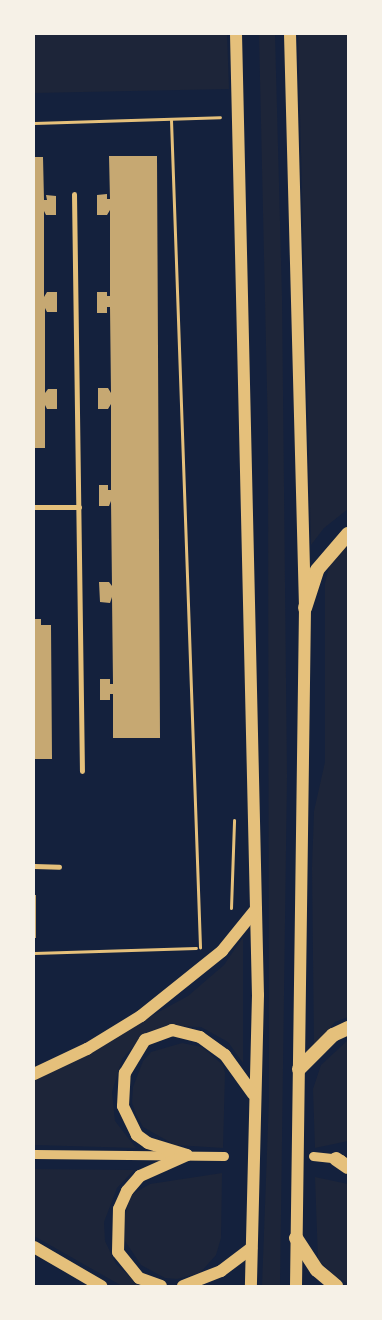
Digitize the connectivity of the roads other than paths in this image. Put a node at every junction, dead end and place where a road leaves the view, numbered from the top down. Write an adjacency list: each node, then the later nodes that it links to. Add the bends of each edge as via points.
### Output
1 (236, 34): 11 (main road)
2 (290, 34): 7 (main road)
3 (74, 194): 5 (street)
4 (34, 507): 5 (street)
5 (78, 507): 8 (street)
6 (348, 534): 7 (highway, via 317,570)
7 (305, 608): 13 (main road)
8 (82, 771)
9 (34, 866): 10 (street)
10 (59, 867)
11 (256, 909): 14 (main road, via 222,952 200,972 87,1049); 15 (main road, via 258,995)
12 (348, 1028): 13 (highway, via 333,1035)
13 (299, 1069): 22 (main road)
14 (34, 1074)
15 (253, 1094): 17 (main road, via 225,1055 200,1037 172,1030 145,1040 125,1073 122,1097 130,1125 148,1143); 24 (main road)
16 (34, 1154): 17 (street)
17 (187, 1155): 18 (street); 26 (main road, via 140,1176 127,1191 119,1209 118,1252 140,1278)
18 (224, 1156)
19 (313, 1156): 20 (street)
20 (344, 1158): 21 (highway)
21 (348, 1168)
22 (296, 1238): 29 (main road); 30 (highway, via 317,1270)
23 (34, 1247): 25 (main road)
24 (251, 1248): 27 (main road, via 222,1271); 28 (main road)
25 (100, 1286)
26 (160, 1286)
27 (183, 1286)
28 (251, 1286)
29 (296, 1286)
30 (336, 1286)

